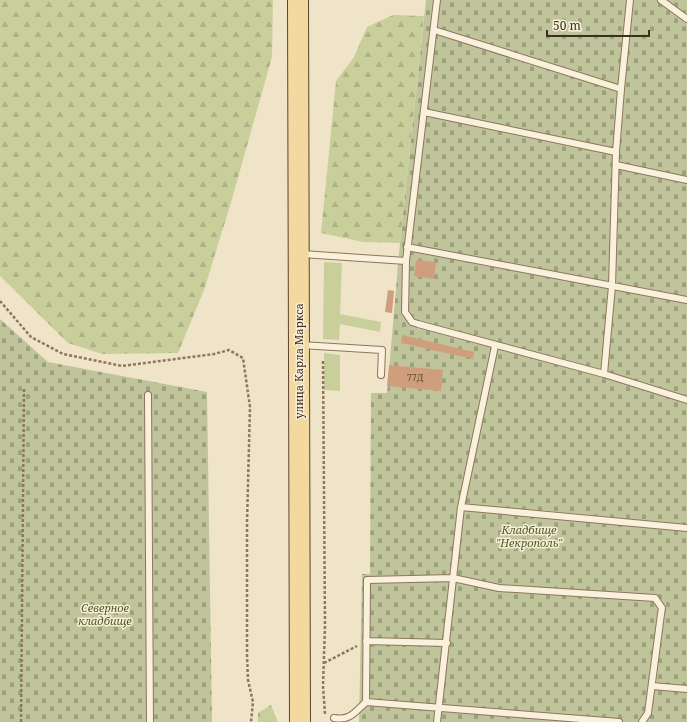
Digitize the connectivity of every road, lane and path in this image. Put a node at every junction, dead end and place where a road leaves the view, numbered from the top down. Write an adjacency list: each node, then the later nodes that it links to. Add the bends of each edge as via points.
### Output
1 (298, 0): 13 (main road, улица Карла Маркса)
2 (438, 0): 6 (lane)
3 (630, 0): 7 (lane)
4 (661, 0): 5 (lane)
5 (687, 19)
6 (434, 30): 7 (lane); 8 (lane)
7 (621, 89): 9 (lane)
8 (424, 112): 9 (lane); 12 (lane)
9 (616, 152): 10 (lane)
10 (616, 165): 11 (lane); 15 (lane)
11 (687, 180)
12 (407, 247): 14 (lane); 15 (lane)
13 (298, 253): 14 (lane); 18 (main road, улица Карла Маркса)
14 (406, 261): 19 (lane, via 404,306 408,318 418,324)
15 (612, 286): 16 (lane); 21 (lane)
16 (687, 300)
17 (0, 301): 40 (path, via 32,336 62,354 122,366 228,350 242,358 250,407 247,655 248,680 253,702)
18 (299, 345): 22 (lane, via 382,350); 41 (main road, улица Карла Маркса)
19 (495, 346): 21 (lane); 26 (lane)
20 (323, 361): 31 (path)
21 (604, 374): 25 (lane)
22 (381, 375)
23 (24, 389): 38 (path)
24 (148, 395): 39 (lane)
25 (687, 400)
26 (461, 507): 27 (lane); 28 (lane)
27 (687, 528)
28 (453, 578): 29 (lane, via 367,580); 30 (lane); 32 (lane, via 499,588 655,598 662,608)
29 (366, 641): 30 (lane); 31 (path); 34 (lane)
30 (447, 643): 35 (lane)
31 (324, 663): 37 (path)
32 (652, 686): 33 (lane); 44 (lane, via 648,713)
33 (687, 689)
34 (366, 702): 35 (lane); 36 (lane, via 351,717 343,720)
35 (438, 709): 42 (lane); 43 (lane)
36 (334, 718)
37 (326, 720)
38 (21, 722)
39 (150, 722)
40 (251, 722)
41 (300, 722)
42 (437, 722)
43 (619, 722)
44 (642, 722)

